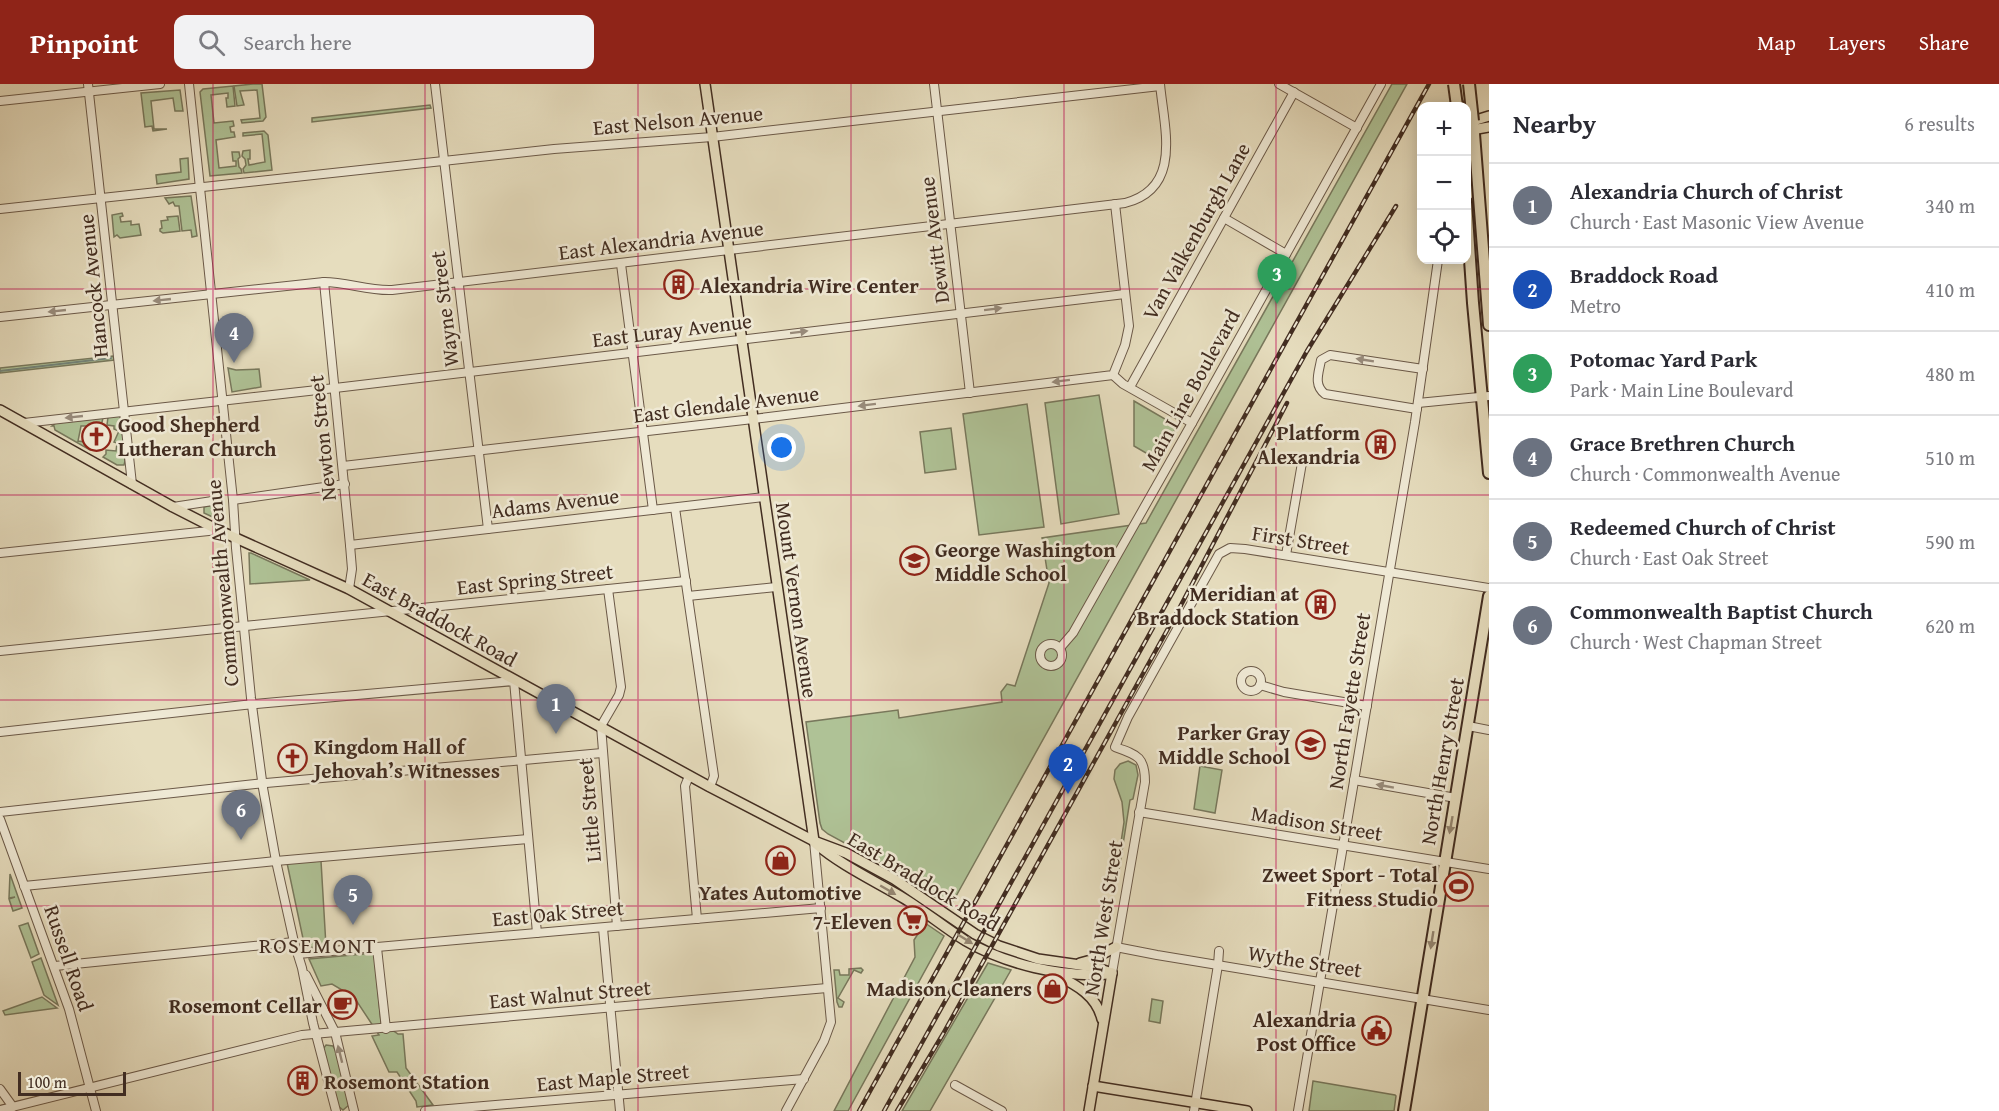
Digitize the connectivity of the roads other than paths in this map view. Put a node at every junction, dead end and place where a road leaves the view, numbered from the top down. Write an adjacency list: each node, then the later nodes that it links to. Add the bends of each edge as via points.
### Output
1 (160, 84): 11 (street)
2 (189, 84): 24 (street, Commonwealth Avenue)
3 (435, 84): 23 (street, Wayne Street)
4 (705, 84): 22 (main road, Mount Vernon Avenue)
5 (934, 84): 17 (street, Dewitt Avenue)
6 (1279, 84): 12 (street)
7 (1381, 84): 20 (street, Main Line Boulevard)
8 (1454, 84): 14 (highway, bridge)
9 (1468, 84): 15 (main road); 16 (highway, bridge)
10 (1160, 85): 17 (street, East Nelson Avenue); 26 (street, East Alexandria Avenue, via 1167,151 1164,170 1146,195)
11 (89, 88): 13 (street); 25 (street, Hancock Avenue)
12 (1294, 92): 20 (street); 29 (street, Van Valkenburgh Lane)
13 (0, 101)
14 (1456, 102)
15 (1458, 102)
16 (1469, 102)
17 (938, 111): 22 (street, East Nelson Avenue); 30 (street, Dewitt Avenue)
18 (1489, 116): 21 (main road)
19 (1489, 127): 21 (main road)
20 (1357, 128): 32 (street, Main Line Boulevard)
21 (1471, 128): 44 (highway)
22 (712, 137): 23 (street, East Nelson Avenue); 31 (main road, Mount Vernon Avenue)
23 (444, 160): 24 (street, East Nelson Avenue); 37 (street, Wayne Street)
24 (200, 188): 25 (street, East Nelson Avenue); 39 (street, Commonwealth Avenue)
25 (101, 198): 27 (street, East Nelson Avenue); 41 (street, Hancock Avenue)
26 (1115, 204): 30 (street, East Alexandria Avenue); 38 (street)
27 (0, 209)
28 (1468, 210): 40 (highway)
29 (1224, 218): 32 (street); 50 (street, Van Valkenburgh Lane)
30 (951, 223): 31 (street, East Alexandria Avenue); 42 (street, Dewitt Avenue)
31 (728, 249): 33 (street, East Alexandria Avenue); 45 (main road, Mount Vernon Avenue)
32 (1287, 254): 60 (street, Main Line Boulevard)
33 (621, 264): 37 (street, East Alexandria Avenue); 46 (street)
34 (1437, 264): 47 (street, North Fayette Street)
35 (1466, 264): 40 (highway)
36 (324, 282): 37 (street, East Alexandria Avenue, via 381,291); 39 (street, East Alexandria Avenue); 51 (street, Newton Street)
37 (458, 283): 49 (street, Wayne Street)
38 (1125, 294): 42 (street, East Luray Avenue, one-way to 38); 48 (street, via 1128,332)
39 (211, 295): 41 (street, East Alexandria Avenue, one-way to 41); 54 (street, Commonwealth Avenue)
40 (1473, 298): 53 (highway)
41 (113, 305): 43 (street, East Alexandria Avenue, one-way to 43); 57 (street, Hancock Avenue)
42 (961, 313): 45 (street, East Luray Avenue, one-way to 42); 52 (street, Dewitt Avenue)
43 (0, 317)
44 (1489, 325)
45 (741, 339): 46 (street, East Luray Avenue); 58 (main road, Mount Vernon Avenue)
46 (634, 352): 49 (street, East Luray Avenue); 61 (street)
47 (1423, 369): 55 (street, North Fayette Street); 55 (street, one-way to 55, via 1330,355 1321,360 1317,384 1325,394)
48 (1114, 372): 50 (street); 52 (street, East Glendale Avenue, one-way to 52)
49 (470, 373): 51 (street, East Luray Avenue); 62 (street, Wayne Street)
50 (1130, 387): 60 (street)
51 (335, 388): 54 (street, East Luray Avenue); 64 (street, Newton Street)
52 (970, 393): 58 (street, East Glendale Avenue, one-way to 58)
53 (1486, 396): 55 (street); 65 (highway)
54 (223, 401): 57 (street, East Luray Avenue); 70 (street, Commonwealth Avenue)
55 (1417, 406): 80 (street, North Fayette Street)
56 (0, 410): 59 (main road, East Braddock Road)
57 (124, 411): 59 (street, East Luray Avenue, one-way to 59); 66 (street, Hancock Avenue)
58 (753, 419): 61 (street, East Glendale Avenue); 68 (main road, Mount Vernon Avenue)
59 (24, 423): 66 (main road, East Braddock Road)
60 (1192, 423): 90 (street, Main Line Boulevard, via 1073,633)
61 (643, 432): 62 (street, East Glendale Avenue); 73 (street)
62 (479, 451): 64 (street, East Glendale Avenue); 74 (street, Wayne Street)
63 (1303, 457): 79 (street)
64 (343, 466): 67 (street, Newton Street)
65 (1489, 473)
66 (132, 484): 71 (main road, East Braddock Road)
67 (345, 484): 70 (street); 77 (street, Newton Street)
68 (764, 497): 72 (street, Adams Avenue); 82 (main road, Mount Vernon Avenue)
69 (219, 500): 71 (street)
70 (233, 500): 76 (street, Commonwealth Avenue)
71 (173, 507): 75 (main road, East Braddock Road)
72 (675, 508): 73 (street, Adams Avenue); 81 (street)
73 (652, 510): 74 (street, Adams Avenue)
74 (488, 529): 77 (street, Adams Avenue)
75 (218, 530): 76 (main road, East Braddock Road); 78 (street)
76 (235, 537): 84 (main road, East Braddock Road); 89 (street, Commonwealth Avenue)
77 (350, 545): 84 (street, Newton Street)
78 (0, 553)
79 (1286, 555): 80 (street, First Street); 100 (street, First Street, via 1236,548 1219,554)
80 (1389, 573): 83 (street, First Street); 95 (street, North Fayette Street)
81 (686, 581): 85 (street, East Spring Street); 86 (street)
82 (776, 587): 86 (street); 112 (main road, Mount Vernon Avenue)
83 (1489, 588)
84 (349, 589): 88 (main road, East Braddock Road)
85 (608, 589): 88 (street, East Spring Street); 96 (street, Little Street, via 620,693)
86 (688, 596): 106 (street, via 714,776)
87 (1489, 596): 97 (highway, North Henry Street)
88 (392, 612): 89 (street, East Spring Street); 92 (main road, East Braddock Road)
89 (244, 626): 91 (street, East Spring Street); 94 (street, Commonwealth Avenue)
90 (1060, 648)
91 (0, 651)
92 (514, 681): 94 (street); 96 (main road, East Braddock Road); 102 (street)
93 (1260, 685): 95 (street)
94 (252, 705): 99 (street); 105 (street, Commonwealth Avenue)
95 (1367, 706): 104 (street, North Fayette Street)
96 (601, 726): 101 (street, Little Street); 103 (main road, East Braddock Road)
97 (1468, 726): 98 (street); 107 (highway, North Henry Street)
98 (1489, 730)
99 (0, 732)
100 (1115, 747): 109 (street, North West Street, via 1136,755 1144,766)
101 (602, 753): 102 (street); 120 (street, Little Street)
102 (522, 760): 105 (street); 111 (street)
103 (689, 776): 106 (main road, East Braddock Road); 119 (street, via 685,786)
104 (1354, 780): 107 (street, one-way to 104); 113 (street, North Fayette Street)
105 (263, 783): 108 (street); 114 (street, Commonwealth Avenue)
106 (710, 787): 112 (main road, East Braddock Road)
107 (1456, 798): 115 (highway, North Henry Street, one-way to 115)
108 (0, 812)
109 (1139, 812): 113 (street, Madison Street); 124 (street, North West Street)
110 (0, 819): 117 (street, Russell Road)
111 (528, 839): 114 (street); 122 (street)
112 (814, 841): 118 (street, Mount Vernon Avenue); 128 (main road, East Braddock Road, via 894,879 999,946 1038,959); 132 (main road, East Braddock Road, one-way to 132, via 830,856 991,954)
113 (1343, 845): 115 (street, Madison Street); 134 (street, North Fayette Street)
114 (276, 861): 117 (street); 123 (street, Commonwealth Avenue)
115 (1445, 862): 116 (street, Madison Street); 136 (highway, North Henry Street, one-way to 136)
116 (1489, 869)
117 (24, 886): 130 (street, Russell Road)
118 (821, 908): 119 (street, East Oak Street); 135 (street, Mount Vernon Avenue)
119 (697, 919): 120 (street, East Oak Street)
120 (617, 926): 121 (street, East Oak Street)
121 (603, 928): 122 (street, East Oak Street); 137 (street)
122 (537, 933): 125 (street, East Oak Street)
123 (294, 942): 127 (street, Commonwealth Avenue); 130 (street)
124 (1116, 947): 128 (main road, via 1091,960); 129 (street, Wythe Street); 133 (street, North West Street)
125 (377, 948): 127 (street, East Oak Street); 140 (street)
126 (1219, 951): 129 (street)
127 (298, 954): 131 (street, Commonwealth Avenue)
128 (1071, 964): 133 (main road, East Braddock Road)
129 (1218, 965): 134 (street, Wythe Street); 150 (street)
130 (55, 966): 146 (street, Russell Road)
131 (302, 968): 141 (street, Commonwealth Avenue); 142 (street, Commonwealth Avenue)
132 (1046, 969): 133 (main road, East Braddock Road); 139 (main road, via 1090,996 1099,1008)
133 (1112, 974): 139 (main road, North West Street)
134 (1320, 982): 136 (street, Wythe Street); 161 (street, North Fayette Street)
135 (827, 988): 137 (street, East Walnut Street); 143 (street, Mount Vernon Avenue, via 829,1031)
136 (1422, 999): 138 (street, Wythe Street); 162 (highway, North Henry Street)
137 (611, 1008): 140 (street, East Walnut Street); 148 (street)
138 (1489, 1010)
139 (1103, 1025): 145 (main road, North West Street)
140 (386, 1029): 141 (street, East Walnut Street)
141 (335, 1032): 142 (street, East Walnut Street); 154 (street, Commonwealth Avenue, one-way to 141)
142 (315, 1033): 146 (street, East Walnut Street); 153 (street, Commonwealth Avenue)
143 (804, 1079): 148 (street, East Maple Street); 157 (street, Mount Vernon Avenue)
144 (955, 1085): 158 (street)
145 (1093, 1086): 150 (main road); 159 (main road, North West Street)
146 (91, 1088): 149 (street, East Walnut Street); 152 (street, Russell Road)
147 (0, 1089): 149 (street)
148 (618, 1095): 155 (street, East Maple Street); 156 (street)
149 (13, 1107): 151 (street, East Walnut Street)
150 (1194, 1107): 160 (main road)
151 (0, 1110)
152 (96, 1111)
153 (336, 1111)
154 (354, 1111)
155 (425, 1111)
156 (620, 1111)
157 (786, 1111)
158 (1002, 1111)
159 (1089, 1111)
160 (1247, 1111)
161 (1298, 1111)
162 (1404, 1111)

